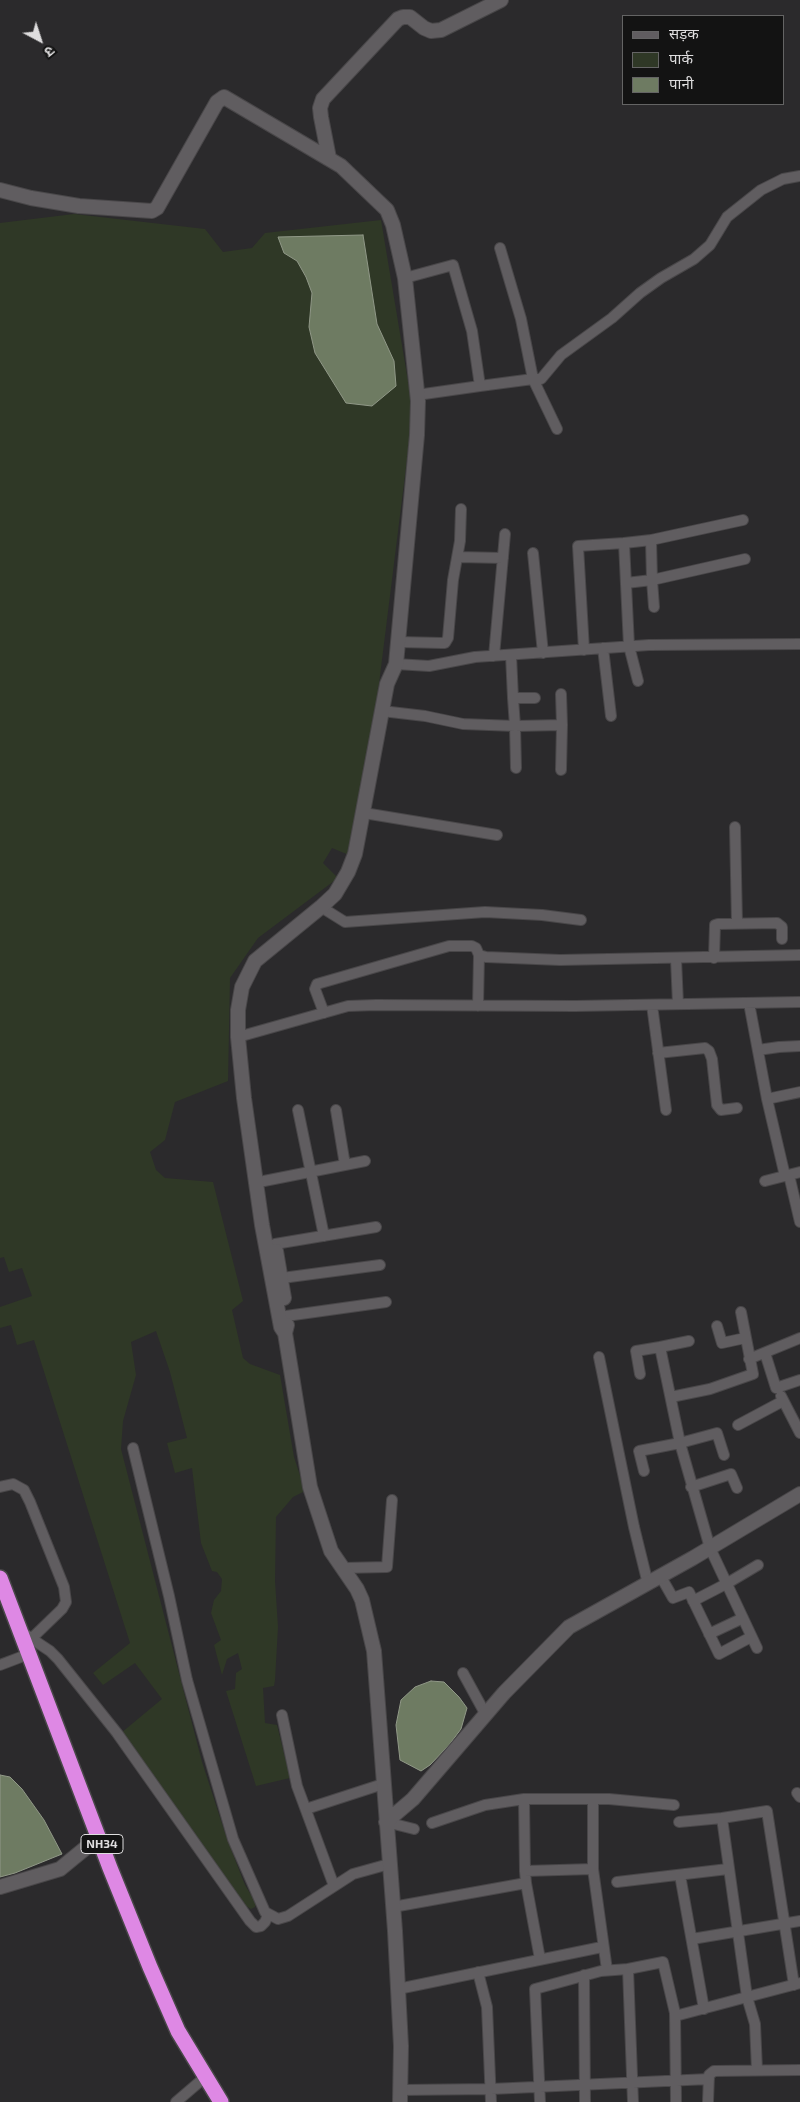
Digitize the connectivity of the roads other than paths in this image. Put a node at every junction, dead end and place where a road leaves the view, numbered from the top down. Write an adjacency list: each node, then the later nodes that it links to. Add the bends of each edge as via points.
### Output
1 (501, 0): 2 (street, via 441,30 431,31 410,17 398,19 323,99 320,108)
2 (329, 158): 4 (street, via 224,97 217,102 157,208 152,211 79,206); 6 (street, via 387,210)
3 (800, 176): 7 (street, via 783,179 760,190 727,217 710,244 694,260 660,278 561,355 541,379)
4 (0, 190)
5 (500, 248): 7 (street, via 521,319)
6 (405, 278): 8 (street, via 453,265 472,331); 9 (street)
7 (533, 379): 8 (street); 10 (street)
8 (480, 386): 9 (street)
9 (417, 395): 23 (street, via 417,436)
10 (556, 429)
11 (461, 509): 17 (street)
12 (743, 520): 14 (street)
13 (505, 534): 18 (street)
14 (651, 540): 15 (street); 20 (street)
15 (624, 542): 21 (street); 27 (street, via 578,546)
16 (533, 553): 28 (street)
17 (458, 557): 18 (street); 23 (street, via 448,638 445,642)
18 (503, 558): 30 (street)
19 (745, 559): 20 (street)
20 (652, 580): 21 (street); 22 (street)
21 (626, 583): 25 (street)
22 (654, 607)
23 (399, 642): 31 (street)
24 (800, 644): 25 (street)
25 (629, 646): 26 (street); 32 (street)
26 (603, 648): 27 (street); 37 (street)
27 (584, 650): 28 (street)
28 (543, 653): 29 (street)
29 (511, 655): 30 (street); 34 (street)
30 (494, 656): 31 (street)
31 (395, 668): 36 (street, via 387,684)
32 (638, 681)
33 (561, 694): 38 (street)
34 (513, 698): 35 (street); 39 (street)
35 (535, 698)
36 (386, 711): 39 (street, via 463,724); 42 (street)
37 (611, 716)
38 (562, 725): 39 (street); 41 (street)
39 (515, 726): 40 (street)
40 (516, 768)
41 (561, 770)
42 (368, 814): 44 (street); 45 (street, via 348,872)
43 (735, 826): 47 (street)
44 (498, 835)
45 (325, 909): 46 (street, via 345,922 485,912); 59 (street, via 270,948 251,967 242,986 238,1010)
46 (581, 920)
47 (737, 923): 48 (street, via 778,923 782,927); 51 (street, via 715,925)
48 (782, 938)
49 (478, 954): 52 (street, via 560,960); 57 (street); 58 (street, via 472,946 449,946 317,984 315,989)
50 (800, 955): 51 (street)
51 (714, 958): 52 (street)
52 (676, 959): 55 (street)
53 (800, 1002): 54 (street)
54 (749, 1003): 55 (street); 61 (street)
55 (678, 1004): 56 (street)
56 (652, 1005): 57 (street); 62 (street)
57 (478, 1006): 58 (street, via 376,1004 348,1006)
58 (324, 1013): 59 (street)
59 (241, 1035): 75 (street); 84 (street, via 244,1098 260,1216)
60 (800, 1046): 61 (street)
61 (758, 1050): 64 (street)
62 (658, 1053): 65 (street, via 705,1048 712,1059 717,1105 720,1110); 68 (street)
63 (800, 1092): 64 (street)
64 (767, 1099): 73 (street)
65 (737, 1108)
66 (298, 1110): 72 (street)
67 (336, 1110): 70 (street)
68 (666, 1110)
69 (364, 1161): 70 (street)
70 (345, 1166): 72 (street)
71 (800, 1172): 73 (street)
72 (310, 1173): 75 (street); 78 (street)
73 (787, 1175): 74 (street); 76 (street)
74 (765, 1181)
75 (264, 1182): 79 (street)
76 (800, 1222)
77 (376, 1227): 78 (street)
78 (324, 1236): 79 (street)
79 (275, 1244): 81 (street)
80 (380, 1264): 81 (street)
81 (282, 1278): 84 (street)
82 (386, 1302): 84 (street)
83 (741, 1312): 86 (street)
84 (283, 1317): 111 (street, via 281,1327 285,1333 310,1487 331,1551)
85 (718, 1326): 86 (street, via 722,1343)
86 (746, 1338): 92 (street)
87 (800, 1338): 90 (street)
88 (689, 1341): 89 (street)
89 (660, 1348): 93 (street, via 636,1350); 96 (street)
90 (764, 1353): 92 (street); 95 (street)
91 (599, 1357): 114 (street)
92 (749, 1359): 96 (street, via 752,1374 710,1389)
93 (640, 1374)
94 (800, 1380): 95 (street)
95 (776, 1388): 97 (street)
96 (671, 1396): 100 (street)
97 (783, 1401): 98 (street); 99 (street)
98 (738, 1425)
99 (800, 1433)
100 (680, 1443): 102 (street, via 717,1433); 103 (street, via 639,1451); 104 (street)
101 (133, 1448): 149 (street, via 187,1680 232,1839)
102 (724, 1455)
103 (644, 1471)
104 (691, 1486): 106 (street, via 731,1474); 109 (street)
105 (0, 1487): 120 (street, via 13,1484 24,1490 64,1587 66,1602 62,1609)
106 (737, 1488)
107 (800, 1494): 109 (street)
108 (392, 1500): 111 (street, via 387,1567)
109 (710, 1548): 112 (street); 115 (street)
110 (758, 1565): 115 (street)
111 (342, 1568): 128 (street, via 362,1600 374,1651)
112 (661, 1576): 114 (street); 117 (street, via 673,1598 689,1592)
113 (1, 1582): 120 (highway, NH34)
114 (648, 1584): 127 (street, via 568,1627)
115 (726, 1584): 117 (street); 118 (street)
116 (0, 1600): 123 (highway, NH34)
117 (693, 1601): 119 (street)
118 (742, 1618): 119 (street); 121 (street)
119 (709, 1634): 121 (street, via 719,1654)
120 (26, 1635): 138 (highway, NH34); 149 (street, via 50,1650 117,1733 250,1921 256,1927 261,1926)
121 (751, 1637): 122 (street)
122 (757, 1648)
123 (21, 1657): 124 (street); 138 (highway, NH34)
124 (0, 1665)
125 (463, 1673): 127 (street)
126 (282, 1715): 132 (street, via 297,1786)
127 (486, 1715): 134 (street, via 413,1799)
128 (383, 1784): 132 (street); 134 (street)
129 (524, 1799): 130 (street); 136 (street, via 485,1804); 142 (street)
130 (593, 1799): 131 (street); 140 (street)
131 (674, 1805)
132 (306, 1810): 146 (street)
133 (722, 1818): 135 (street); 141 (street); 151 (street, via 767,1811)
134 (386, 1822): 137 (street); 139 (street)
135 (679, 1822)
136 (432, 1823)
137 (414, 1829)
138 (96, 1839): 147 (street, via 60,1869); 168 (highway, NH34)
139 (389, 1864): 146 (street, via 353,1874); 148 (street)
140 (593, 1869): 142 (street); 154 (street)
141 (728, 1870): 143 (street); 152 (street)
142 (525, 1871): 145 (street)
143 (680, 1875): 144 (street); 153 (street)
144 (617, 1882)
145 (526, 1883): 148 (street); 155 (street)
146 (334, 1886): 149 (street, via 288,1916 278,1919)
147 (0, 1887)
148 (393, 1906): 161 (street)
149 (268, 1915)
150 (800, 1921): 151 (street)
151 (784, 1925): 152 (street); 160 (street)
152 (736, 1932): 153 (street); 162 (street)
153 (692, 1939): 163 (street)
154 (602, 1948): 155 (street); 157 (street)
155 (540, 1959): 158 (street)
156 (628, 1968): 157 (street); 164 (street, via 663,1962); 170 (street)
157 (606, 1970): 159 (street)
158 (478, 1972): 161 (street); 173 (street, via 487,2007)
159 (584, 1975): 171 (street); 172 (street, via 535,1989)
160 (797, 1984): 162 (street)
161 (398, 1989): 174 (street)
162 (747, 1997): 163 (street); 165 (street, via 755,2024)
163 (704, 2009): 164 (street, via 679,2016)
164 (674, 2013): 169 (street)
165 (757, 2070): 166 (street); 167 (street, via 714,2071)
166 (800, 2070)
167 (709, 2079): 169 (street); 183 (street)
168 (201, 2080): 175 (street); 176 (highway, NH34); 177 (highway, NH34)
169 (675, 2080): 170 (street); 182 (street)
170 (632, 2082): 171 (street); 181 (street)
171 (585, 2085): 172 (street); 180 (street)
172 (540, 2088): 173 (street); 179 (street)
173 (491, 2089): 174 (street); 178 (street)
174 (400, 2096)
175 (176, 2102)
176 (211, 2102)
177 (221, 2102)
178 (491, 2102)
179 (540, 2102)
180 (585, 2102)
181 (633, 2102)
182 (676, 2102)
183 (708, 2102)

